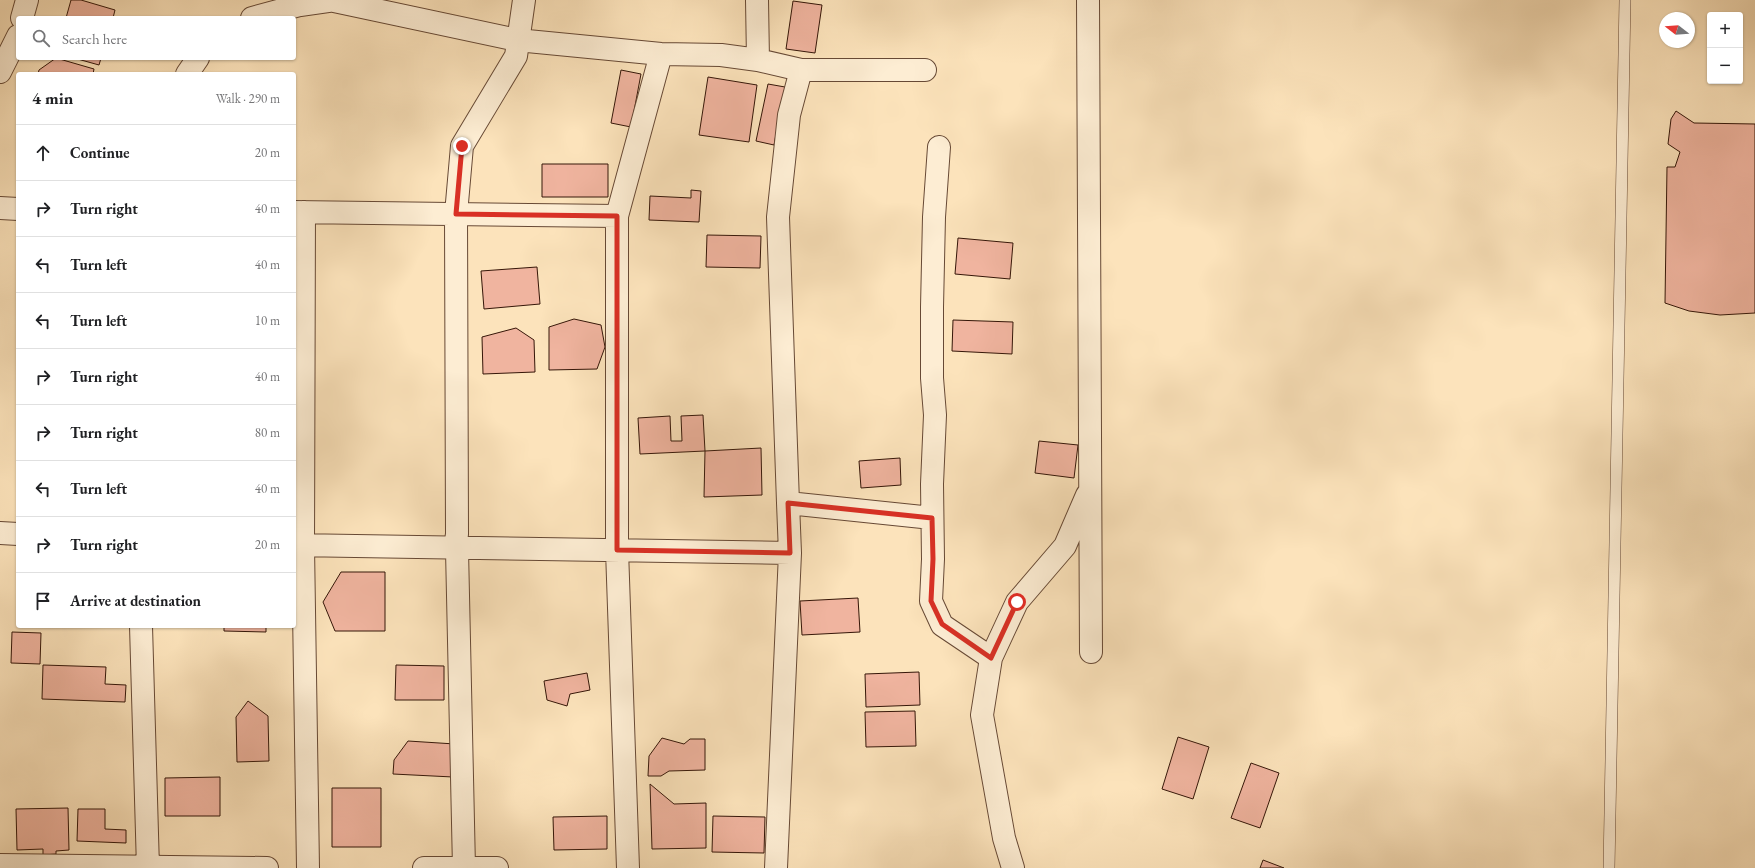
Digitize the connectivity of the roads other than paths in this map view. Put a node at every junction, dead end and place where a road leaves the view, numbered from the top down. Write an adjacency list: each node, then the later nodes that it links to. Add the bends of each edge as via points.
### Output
1 (27, 0): 7 (street)
2 (334, 0): 8 (street, via 300,5); 10 (street)
3 (524, 0): 10 (street)
4 (757, 0): 13 (street)
5 (1088, 0): 24 (street)
6 (1625, 0): 46 (lane)
7 (23, 16)
8 (259, 16)
9 (16, 40): 16 (street)
10 (517, 40): 11 (street); 22 (street, via 516,56 462,146)
11 (661, 54): 13 (street, via 721,55); 23 (street)
12 (197, 60): 17 (street)
13 (758, 60): 14 (street)
14 (802, 70): 15 (street); 25 (street, via 789,115 778,217)
15 (925, 70)
16 (0, 72)
17 (188, 72)
18 (939, 147): 26 (street, via 932,307 935,415)
19 (0, 208): 20 (street)
20 (16, 209)
21 (299, 212): 22 (street); 29 (street)
22 (456, 214): 23 (street); 30 (street)
23 (617, 216): 31 (street)
24 (1090, 489): 34 (street); 35 (street, via 1065,546 1017,602)
25 (788, 503): 26 (street); 32 (street)
26 (932, 518): 35 (street, via 931,601 942,624)
27 (0, 533): 28 (street)
28 (16, 534)
29 (298, 546): 30 (street); 39 (street)
30 (455, 548): 31 (street); 41 (street)
31 (617, 550): 32 (street); 43 (street)
32 (790, 553): 44 (street)
33 (141, 628): 37 (street)
34 (1091, 652)
35 (991, 658): 45 (street, via 982,715 1004,838)
36 (0, 865): 37 (street)
37 (148, 867): 38 (street)
38 (267, 868)
39 (308, 868)
40 (424, 868): 41 (street)
41 (464, 868): 42 (street)
42 (497, 868)
43 (628, 868)
44 (776, 868)
45 (1013, 868)
46 (1609, 868)

